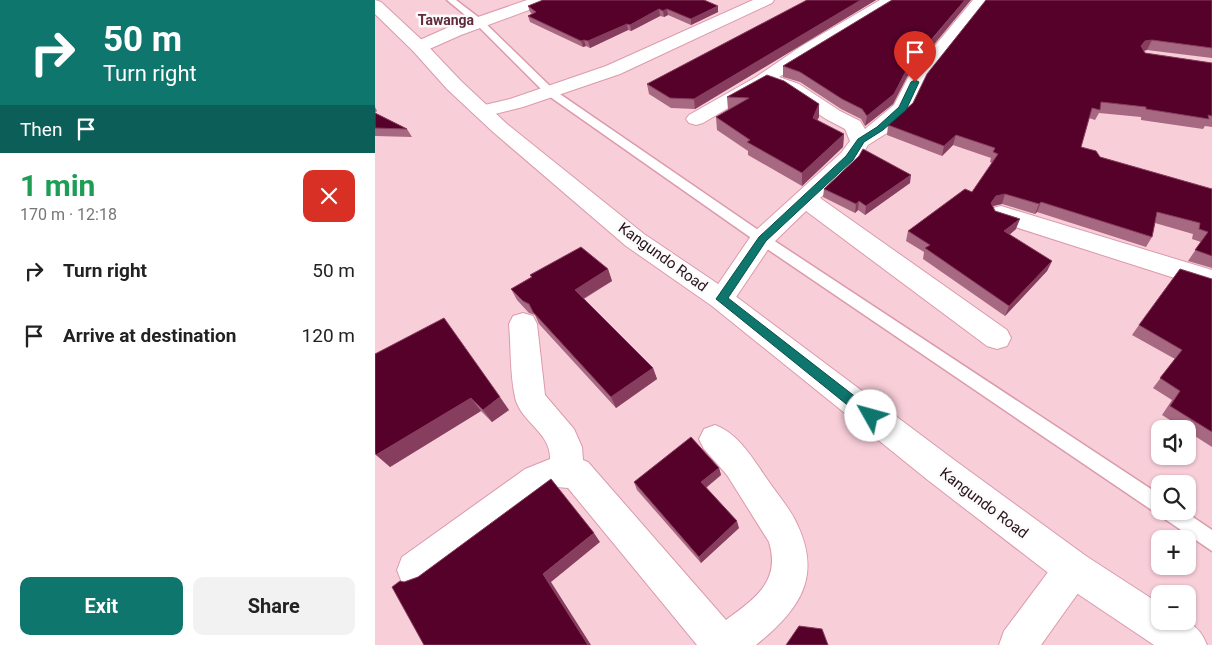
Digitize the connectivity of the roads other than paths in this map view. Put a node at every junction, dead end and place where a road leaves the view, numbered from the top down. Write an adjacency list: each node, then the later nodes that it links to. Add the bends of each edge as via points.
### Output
1 (451, 0): 7 (lane)
2 (542, 0): 7 (main road)
3 (766, 0): 10 (main road, via 613,70)
4 (892, 0): 9 (main road)
5 (981, 0): 13 (main road, via 915,82 903,108 880,129)
6 (375, 6): 8 (main road, Kangundo Road)
7 (479, 22): 8 (main road); 10 (lane)
8 (419, 47): 11 (main road, Kangundo Road)
9 (765, 78): 12 (main road); 13 (main road, via 792,88 853,125)
10 (550, 92): 11 (main road); 16 (lane)
11 (483, 111): 18 (main road, Kangundo Road, via 635,240)
12 (697, 119)
13 (861, 140): 14 (main road, via 849,158)
14 (806, 199): 16 (main road); 20 (main road)
15 (1001, 214): 17 (main road)
16 (762, 239): 18 (main road); 23 (lane)
17 (1212, 280)
18 (721, 299): 27 (main road, Kangundo Road)
19 (523, 324): 22 (main road, via 530,398 563,440)
20 (997, 338)
21 (715, 439): 28 (main road, via 748,479 784,534 790,553 789,578 777,600)
22 (566, 471): 26 (main road, via 537,480); 28 (main road, via 576,473)
23 (1151, 500)
24 (1181, 520): 25 (lane)
25 (1212, 541)
26 (415, 570)
27 (1073, 570): 29 (main road); 30 (main road, Kangundo Road)
28 (724, 645)
29 (1018, 645)
30 (1188, 645)

